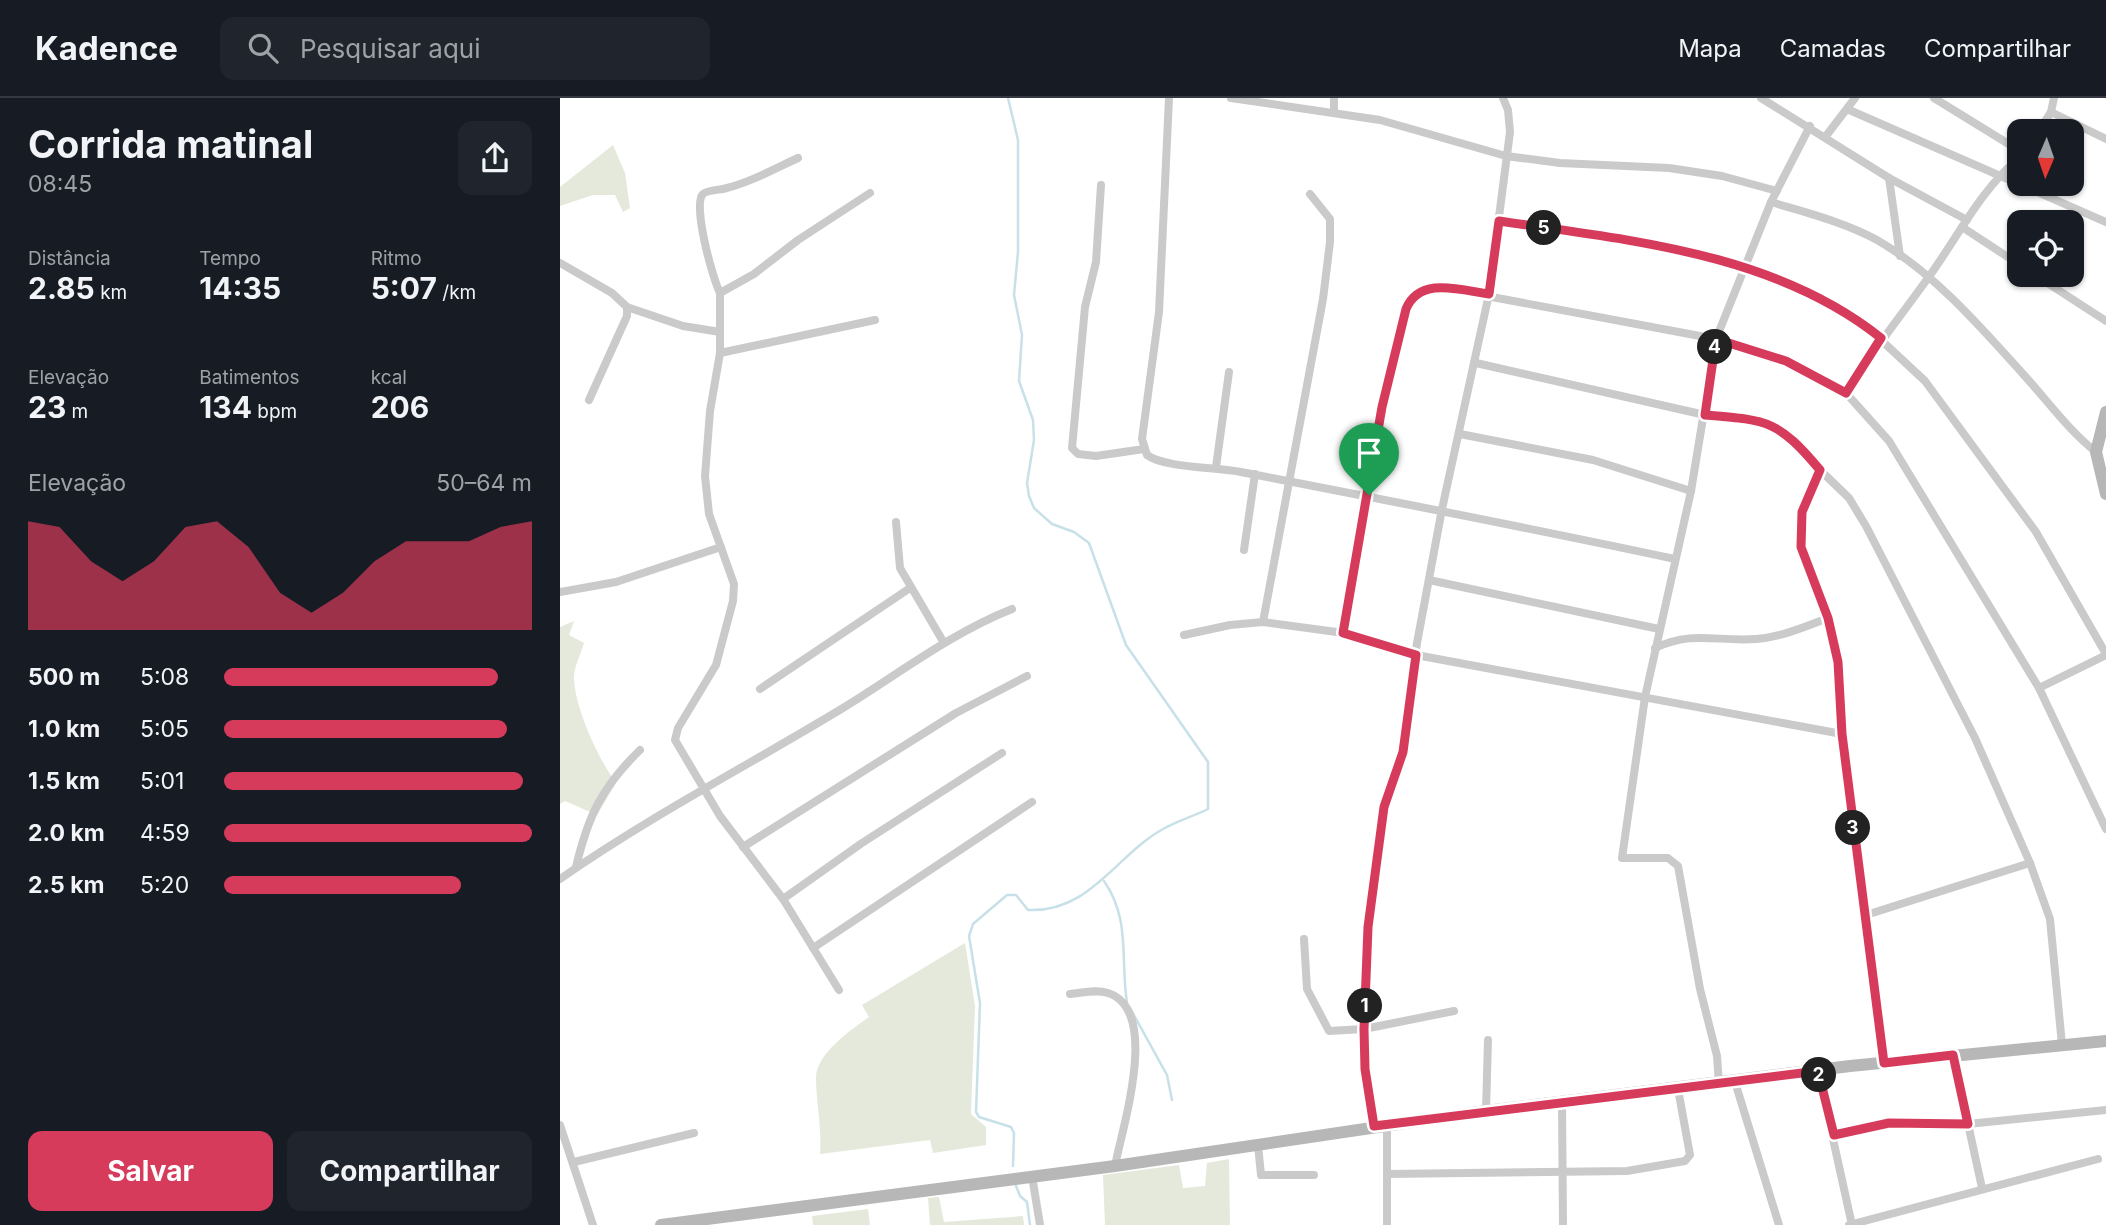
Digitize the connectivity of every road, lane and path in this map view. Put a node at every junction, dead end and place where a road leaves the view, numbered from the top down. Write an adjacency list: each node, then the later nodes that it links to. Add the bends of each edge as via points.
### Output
1 (1169, 98): 52 (street, via 1159,312)
2 (1231, 98): 10 (street)
3 (1334, 98): 10 (street)
4 (1503, 98): 17 (street, via 1510,132)
5 (1761, 98): 13 (street)
6 (1854, 98): 9 (street)
7 (1934, 98): 16 (street)
8 (2054, 98): 11 (street)
9 (1847, 109): 14 (street); 20 (street)
10 (1334, 111): 17 (street, via 1418,129)
11 (2051, 111): 12 (street); 15 (street)
12 (2046, 119)
13 (1810, 127): 14 (street); 23 (street)
14 (1826, 136): 21 (street)
15 (2106, 139)
16 (2007, 143)
17 (1506, 156): 23 (street, via 1669,168); 27 (street)
18 (798, 158): 36 (street, via 700,198 699,211)
19 (2007, 168): 20 (street)
20 (1997, 176): 28 (street); 29 (street)
21 (1889, 178): 29 (street); 31 (street)
22 (1101, 185): 52 (street, via 1099,242 1085,307 1072,448 1077,454 1096,456)
23 (1777, 191): 26 (street)
24 (870, 193): 36 (street)
25 (1310, 194): 57 (street, via 1324,208 1331,229 1323,299)
26 (1771, 202): 31 (street, via 1846,226); 33 (street)
27 (1499, 221): 33 (street, via 1653,245); 37 (street)
28 (2106, 222)
29 (1965, 224): 30 (street); 34 (street)
30 (2007, 255)
31 (1900, 256): 34 (street)
32 (560, 263): 38 (street)
33 (1743, 268): 42 (street, via 1830,303); 43 (street)
34 (1929, 278): 42 (street); 53 (street)
35 (2054, 287): 40 (street)
36 (720, 293): 41 (street)
37 (1489, 294): 43 (street); 45 (street); 60 (street, via 1435,288 1411,296 1382,407)
38 (627, 307): 41 (street, via 683,326); 48 (street)
39 (875, 320): 44 (street)
40 (2106, 321)
41 (720, 332): 44 (street)
42 (1881, 338): 47 (street); 78 (street, via 1933,391 2036,533)
43 (1716, 339): 47 (street, via 1786,361); 50 (street)
44 (720, 353): 63 (street, via 705,475 709,514)
45 (1476, 363): 50 (street); 51 (street)
46 (1229, 372): 54 (street)
47 (1846, 393): 80 (street, via 1889,441)
48 (589, 400)
49 (2106, 412): 53 (main road)
50 (1705, 415): 55 (street, via 1768,422 1796,440); 58 (street)
51 (1460, 434): 58 (street, via 1593,460); 61 (street)
52 (1144, 449): 54 (street, via 1153,460)
53 (2096, 452): 59 (main road)
54 (1216, 467): 56 (street)
55 (1820, 470): 70 (street, via 1799,526 1801,547); 91 (street, via 1849,498 1866,526 1975,738)
56 (1255, 474): 57 (street); 64 (street)
57 (1289, 481): 60 (street); 71 (street)
58 (1691, 491): 65 (street)
59 (2106, 494)
60 (1369, 495): 61 (street); 73 (street)
61 (1442, 509): 65 (street); 66 (street)
62 (897, 522): 67 (street, via 898,562)
63 (721, 548): 68 (street, via 616,582); 86 (street, via 734,584 732,611 716,665 675,740)
64 (1244, 550)
65 (1675, 559): 72 (street)
66 (1429, 580): 72 (street); 77 (street)
67 (910, 588): 75 (street); 81 (street)
68 (560, 592)
69 (1012, 609): 75 (street)
70 (1828, 618): 76 (street, via 1757,639 1681,636); 83 (street, via 1838,662)
71 (1263, 622): 73 (street); 74 (street)
72 (1659, 629): 76 (street)
73 (1343, 633): 77 (street)
74 (1184, 635)
75 (944, 643): 86 (street)
76 (1655, 648): 82 (street)
77 (1416, 655): 82 (street); 101 (street, via 1403,752 1384,807 1368,927)
78 (2106, 655): 80 (street)
79 (1027, 676): 90 (street, via 957,713)
80 (2039, 688): 88 (street)
81 (760, 689)
82 (1645, 697): 83 (street); 109 (street, via 1622,858 1668,858 1678,866)
83 (1842, 734): 95 (street)
84 (640, 750): 92 (street, via 595,806)
85 (1002, 753): 94 (street)
86 (704, 790): 90 (street); 92 (street)
87 (1032, 802): 97 (street)
88 (2104, 819): 89 (street)
89 (2106, 829)
90 (743, 847): 94 (street)
91 (2030, 863): 95 (street); 104 (street, via 2050,919)
92 (576, 867): 93 (street)
93 (560, 879)
94 (783, 899): 97 (street)
95 (1866, 915): 106 (street)
96 (1304, 939): 101 (street, via 1307,989 1325,1027 1338,1032)
97 (813, 948): 98 (street)
98 (839, 990)
99 (1070, 994): 122 (street, via 1107,993 1122,1002 1133,1023 1134,1075)
100 (1454, 1012): 101 (street)
101 (1364, 1029): 115 (street, via 1365,1069)
102 (1488, 1040): 113 (street)
103 (2106, 1041): 104 (main road)
104 (2062, 1045): 105 (main road)
105 (1953, 1055): 106 (main road); 114 (street)
106 (1884, 1063): 107 (main road)
107 (1818, 1071): 108 (main road); 118 (street)
108 (1735, 1082): 109 (main road); 134 (street)
109 (1719, 1084): 110 (main road)
110 (1678, 1089): 111 (main road); 123 (street, via 1689,1159 1649,1169)
111 (1562, 1102): 113 (main road); 123 (street)
112 (2106, 1110): 114 (street)
113 (1486, 1111): 115 (main road)
114 (1968, 1124): 118 (street, via 1889,1123); 127 (street)
115 (1381, 1125): 119 (main road); 124 (street)
116 (560, 1128): 121 (street)
117 (694, 1133): 121 (street)
118 (1834, 1135): 135 (street)
119 (1258, 1146): 122 (main road); 125 (street, via 1261,1175)
120 (2098, 1159): 127 (street)
121 (574, 1162): 129 (street)
122 (1115, 1166): 126 (main road)
123 (1563, 1173): 124 (street); 133 (street)
124 (1387, 1174): 132 (street)
125 (1314, 1175)
126 (1032, 1176): 128 (main road); 131 (street)
127 (1982, 1188): 135 (street)
128 (737, 1220): 130 (main road)
129 (593, 1225)
130 (661, 1225)
131 (1040, 1225)
132 (1387, 1225)
133 (1563, 1225)
134 (1779, 1225)
135 (1851, 1225)

